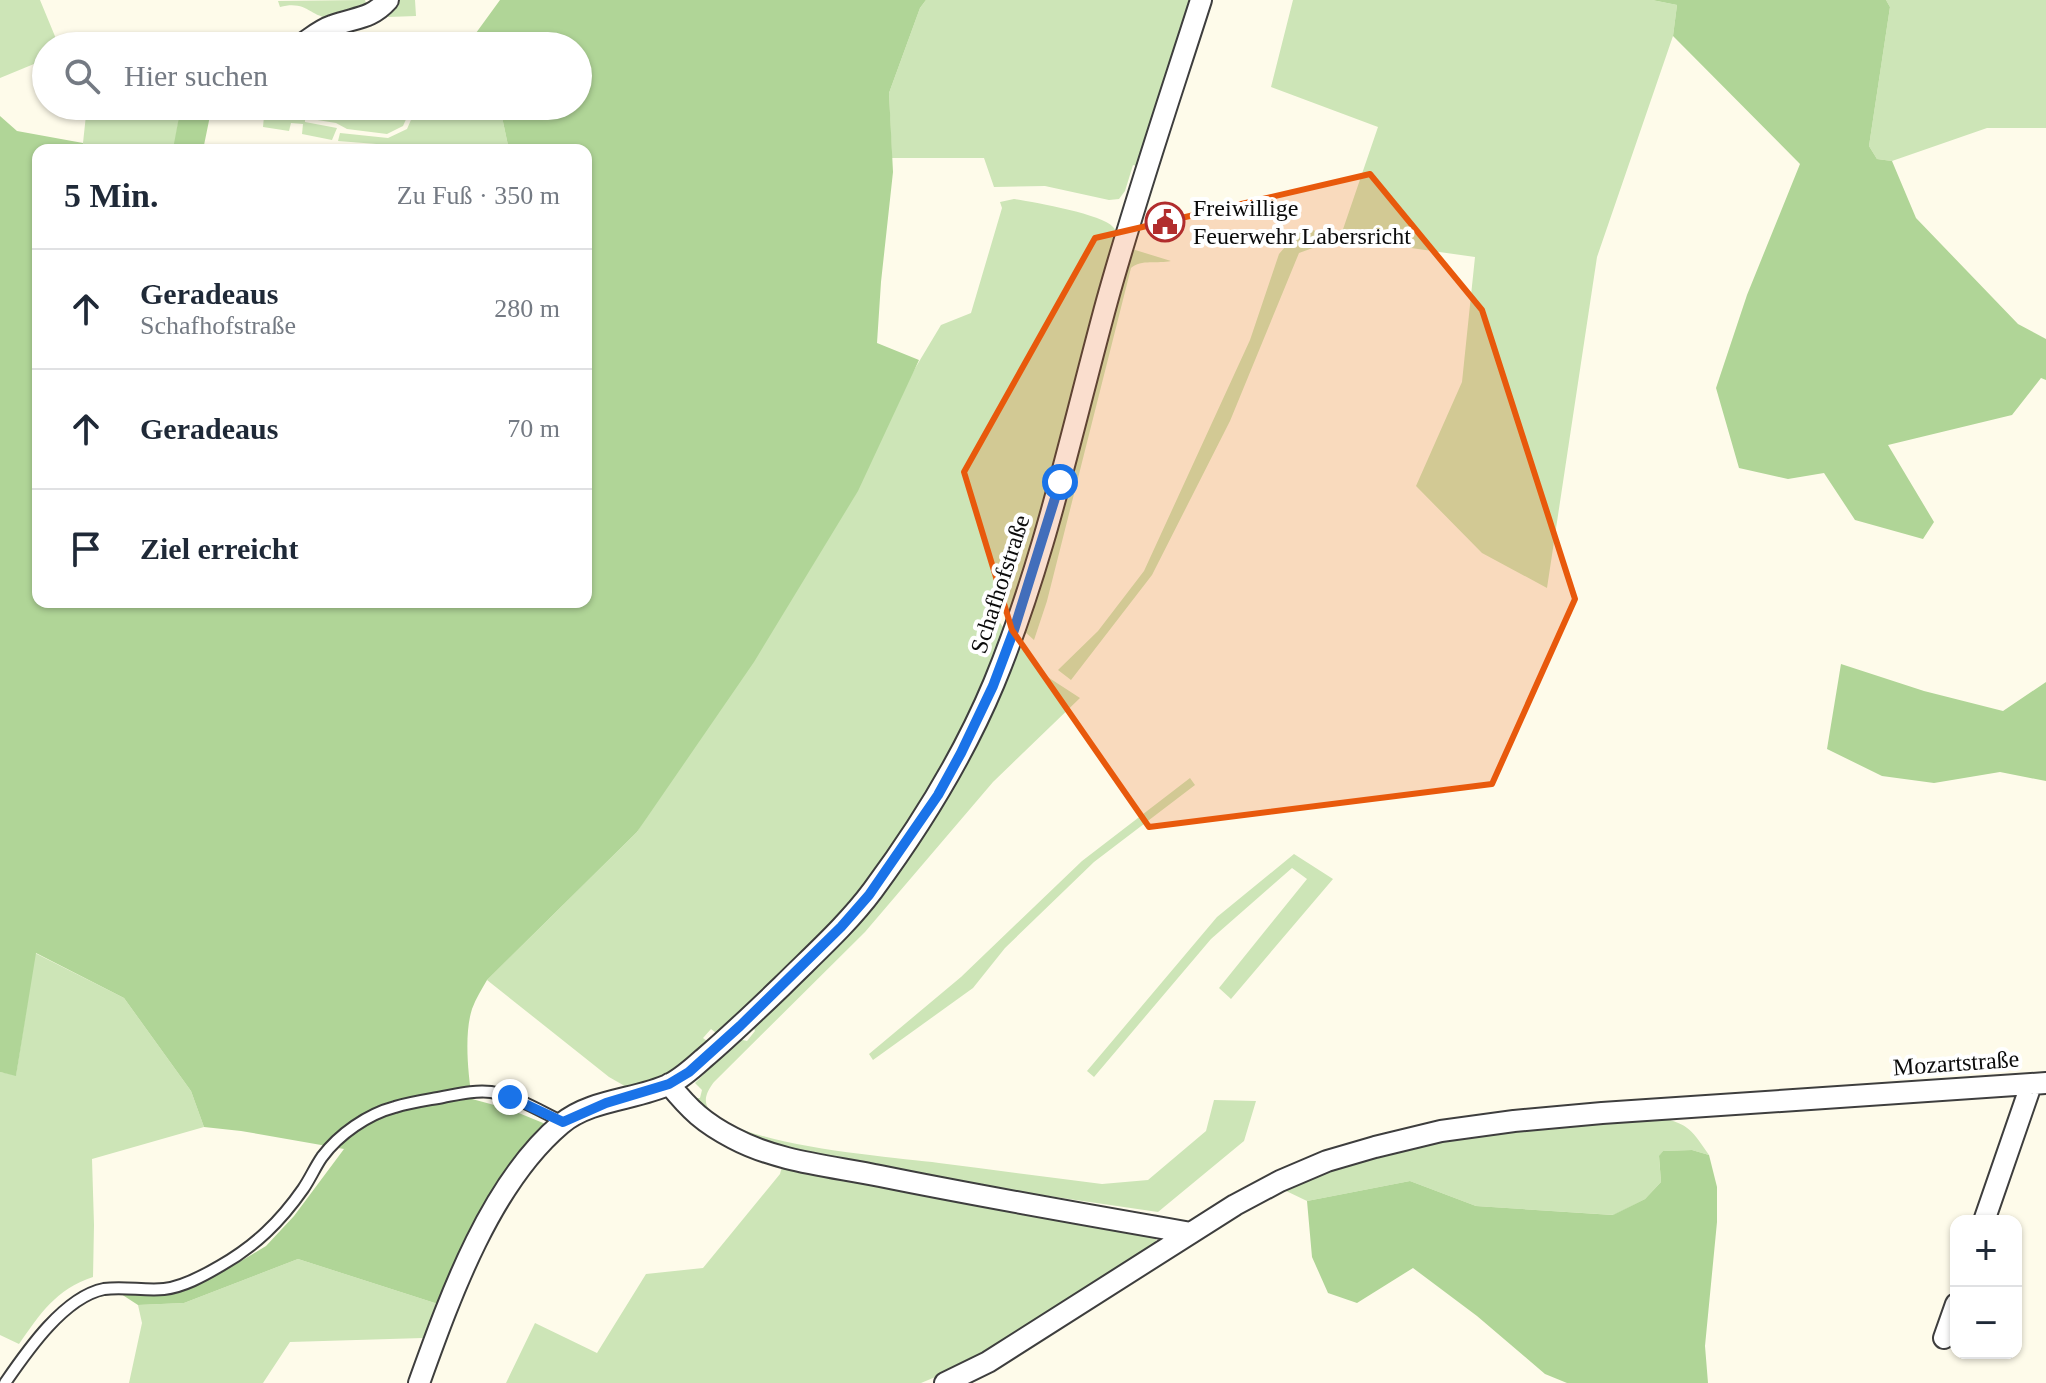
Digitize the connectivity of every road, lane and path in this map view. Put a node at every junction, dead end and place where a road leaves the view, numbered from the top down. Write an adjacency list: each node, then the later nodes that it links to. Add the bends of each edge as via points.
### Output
1 (388, 0): 3 (street, via 369,15)
2 (1201, 0): 4 (street, Schafhofstraße, via 1108,298 1014,630 961,753 938,795 841,927 740,1026)
3 (322, 32)
4 (669, 1084): 6 (street, Schafhofstraße); 8 (street, via 702,1120 736,1140 782,1156)
5 (2038, 1084): 7 (street); 8 (street, Mozartstraße, via 1602,1113 1441,1131 1327,1161 1280,1181)
6 (563, 1122): 11 (lane, via 510,1097 477,1091 394,1107 365,1119 322,1156 304,1188 255,1243 179,1287 118,1288 84,1296 64,1309); 12 (street, via 506,1187 448,1305)
7 (1986, 1215)
8 (1191, 1233): 13 (street, Mozartstraße, via 988,1362)
9 (1950, 1321): 10 (street)
10 (1944, 1338)
11 (5, 1383)
12 (419, 1383)
13 (945, 1383)

